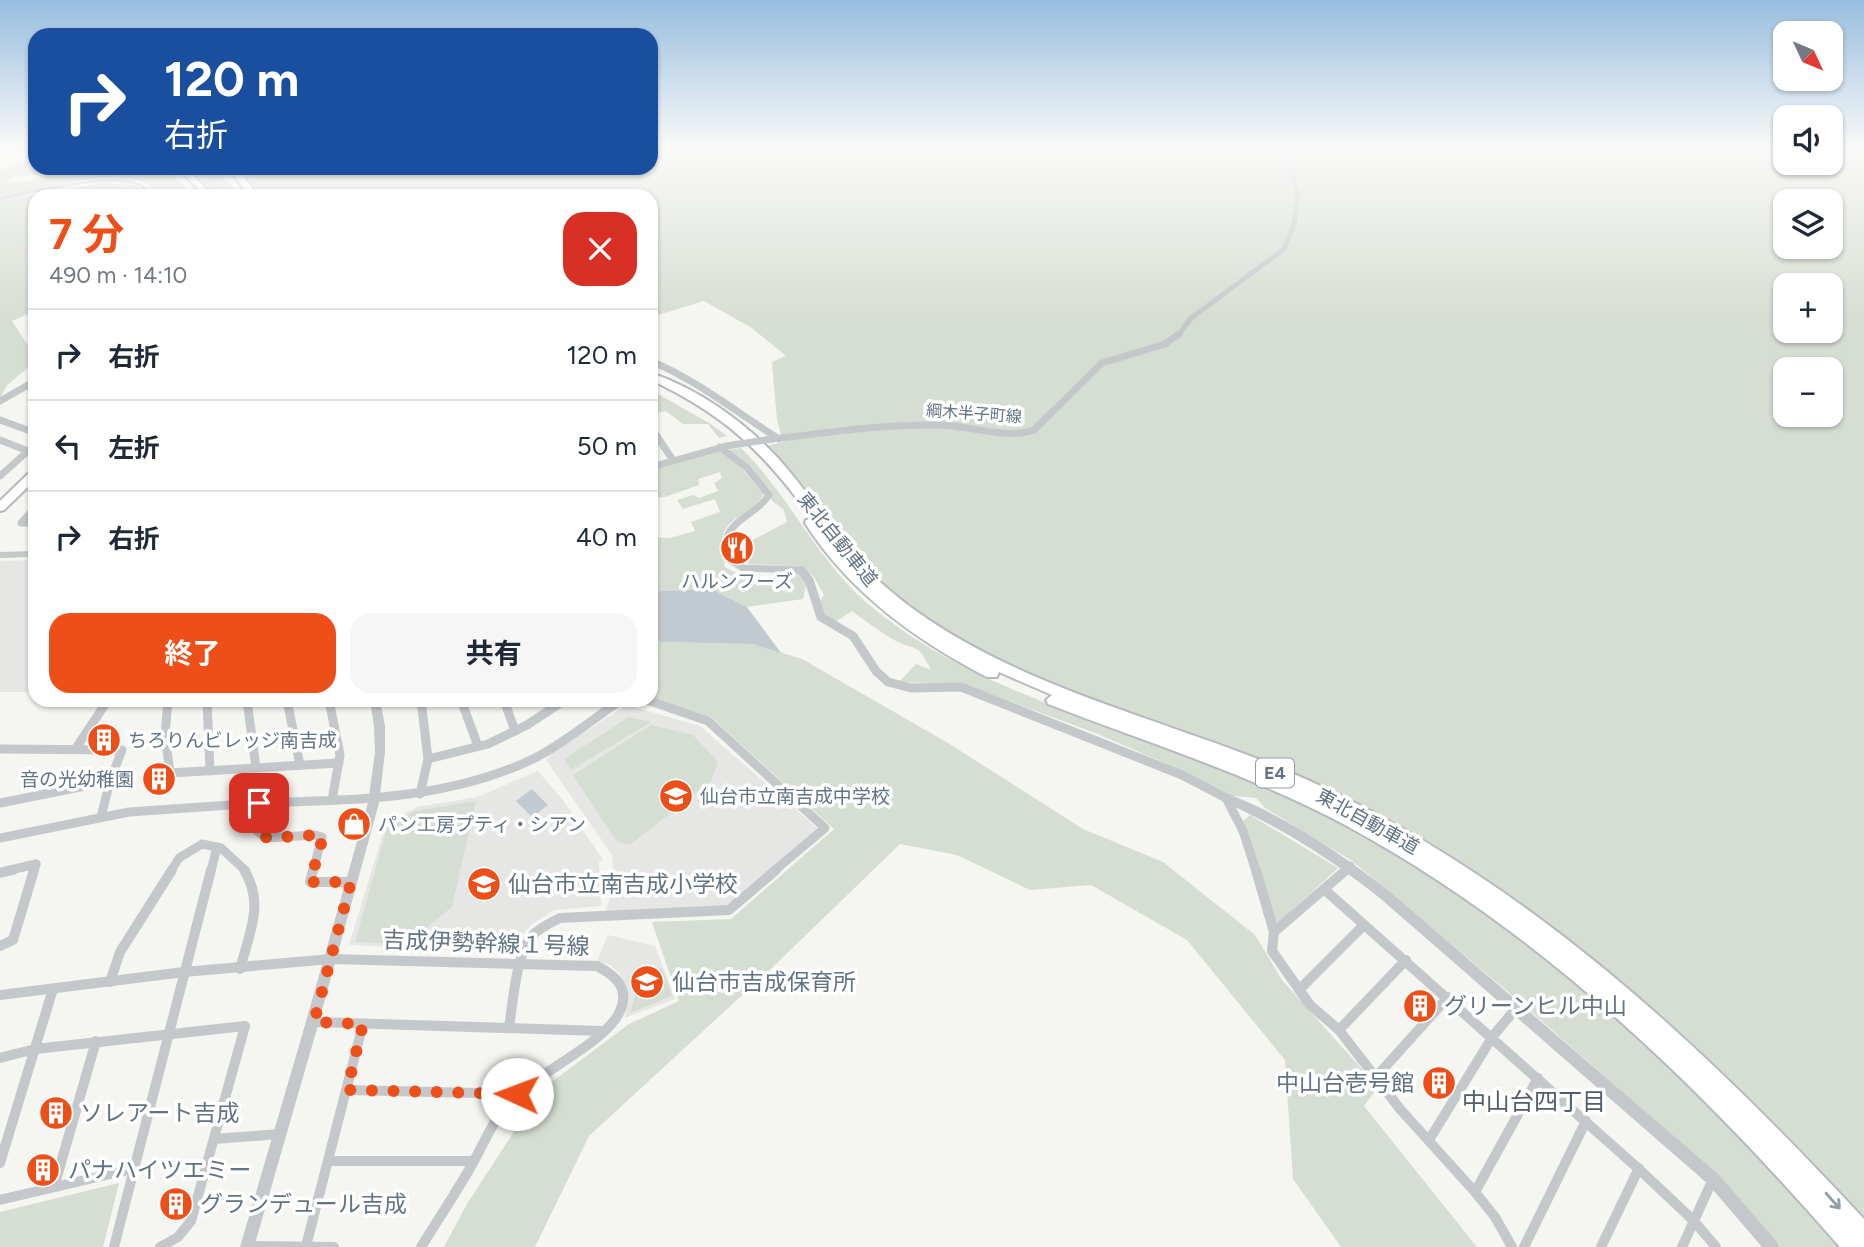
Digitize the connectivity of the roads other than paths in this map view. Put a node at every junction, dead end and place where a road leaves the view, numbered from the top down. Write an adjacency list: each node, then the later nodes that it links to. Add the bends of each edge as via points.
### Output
1 (1297, 205): 12 (street, 綱木半子町線, via 1284,249 1190,319 1177,337 1102,363 1034,430 1021,434 963,425 893,424)
2 (658, 364): 12 (street, via 706,388)
3 (658, 380): 104 (highway, 東北自動車道 / E4, one-way to 104, via 702,402 746,433 863,574 944,637 1030,680 1321,794 1396,833 1524,917 1597,972 1706,1068)
4 (28, 386): 6 (street)
5 (658, 388): 117 (highway, 東北自動車道 / E4, via 741,440 769,468 863,588 934,642 1036,693 1220,762 1328,809 1414,857 1521,927 1596,986 1693,1073 1796,1179)
6 (0, 401)
7 (0, 419): 9 (street)
8 (0, 426): 10 (street)
9 (28, 430)
10 (28, 431)
11 (658, 438): 15 (street)
12 (776, 439): 14 (street, bridge)
13 (0, 440): 17 (street, via 28,451)
14 (723, 447): 15 (street); 51 (street, via 769,495 734,523 725,552 728,559 743,568 801,570 811,579 818,613 853,636 888,682 903,687 961,687 1182,775)
15 (672, 459): 16 (street)
16 (658, 464)
17 (1, 473)
18 (28, 474): 20 (main road)
19 (28, 481): 21 (main road)
20 (0, 498)
21 (0, 507)
22 (0, 548): 23 (street)
23 (28, 548)
24 (28, 554): 25 (street)
25 (0, 555)
26 (658, 704): 67 (street, via 708,721 825,828 729,911 560,918 532,936)
27 (103, 707): 41 (street)
28 (167, 707): 47 (street, via 165,735 170,773)
29 (207, 707): 47 (street)
30 (248, 707): 46 (street)
31 (289, 707): 45 (street)
32 (331, 707): 44 (street)
33 (376, 707): 50 (street, via 382,743)
34 (422, 707): 43 (street)
35 (464, 707): 40 (street)
36 (506, 707): 39 (street)
37 (546, 707): 39 (street)
38 (611, 707): 49 (street, via 515,767 459,787)
39 (515, 731): 40 (street)
40 (478, 746): 43 (street)
41 (76, 748): 42 (street); 48 (street, via 122,750)
42 (0, 749)
43 (428, 759): 49 (street)
44 (339, 763): 45 (street); 52 (street)
45 (300, 765): 46 (street)
46 (256, 768): 47 (street)
47 (211, 771)
48 (110, 781): 53 (street); 55 (street)
49 (420, 794): 50 (street)
50 (374, 798): 52 (street); 60 (street)
51 (1226, 798): 58 (street, via 1289,827); 63 (street, via 1242,831)
52 (332, 800): 54 (street)
53 (0, 803)
54 (259, 803): 55 (street); 60 (street, via 251,826 267,838 323,837 310,882)
55 (101, 817): 56 (street)
56 (0, 838)
57 (217, 847): 68 (street, via 244,869 256,899); 69 (street); 70 (street, via 205,843 179,858 120,952)
58 (1350, 866): 61 (street); 75 (street)
59 (0, 873): 64 (street, via 36,864 13,940)
60 (351, 882): 65 (street)
61 (1325, 890): 62 (street); 63 (street)
62 (1364, 925): 66 (street); 72 (street)
63 (1274, 932): 72 (street, via 1272,951)
64 (0, 946)
65 (331, 959): 67 (street, 吉成伊勢幹線１号線); 68 (street, 吉成伊勢幹線１号線); 76 (street)
66 (1406, 960): 74 (street); 79 (street)
67 (519, 964): 78 (street); 80 (street, 吉成伊勢幹線１号線, via 597,966 610,972 622,982 625,994 614,1024)
68 (240, 969): 69 (street, 吉成伊勢幹線１号線)
69 (184, 972): 70 (street, 吉成伊勢幹線１号線); 81 (street)
70 (110, 982): 71 (street, 吉成伊勢幹線１号線)
71 (53, 989): 73 (street, 吉成伊勢幹線１号線); 84 (street)
72 (1299, 990): 79 (street)
73 (0, 995)
74 (1448, 998): 82 (street); 86 (street)
75 (1517, 1007): 82 (street); 99 (street)
76 (314, 1022): 77 (street); 91 (street)
77 (363, 1024): 78 (street); 88 (street)
78 (509, 1027): 80 (street)
79 (1339, 1030): 86 (street)
80 (603, 1031): 89 (street, 吉成伊勢幹線１号線)
81 (168, 1034): 83 (street); 92 (street, via 245,1026); 98 (street)
82 (1493, 1036): 87 (street); 93 (street)
83 (96, 1041): 84 (street); 100 (street)
84 (35, 1049): 85 (street); 96 (street)
85 (0, 1058)
86 (1376, 1077): 93 (street)
87 (1538, 1078): 90 (street); 101 (street)
88 (347, 1090): 89 (street); 94 (street)
89 (517, 1094): 95 (street, 吉成伊勢幹線１号線, via 494,1122)
90 (1586, 1121): 97 (street); 112 (street)
91 (281, 1134): 92 (street); 105 (street)
92 (215, 1139): 108 (street, via 191,1221 170,1244)
93 (1429, 1140): 101 (street)
94 (329, 1161): 95 (street); 106 (street)
95 (474, 1161): 110 (street, 吉成伊勢幹線１号線)
96 (0, 1163)
97 (1639, 1168): 103 (street); 113 (street)
98 (132, 1169): 100 (street); 107 (street)
99 (1713, 1179): 103 (street); 116 (street)
100 (54, 1186): 102 (street)
101 (1475, 1192): 111 (street)
102 (0, 1199)
103 (1693, 1220): 114 (street); 115 (street)
104 (1864, 1235)
105 (247, 1246): 106 (street)
106 (306, 1246): 109 (street)
107 (114, 1247)
108 (160, 1247)
109 (334, 1247)
110 (421, 1247)
111 (1512, 1247)
112 (1524, 1247)
113 (1601, 1247)
114 (1682, 1247)
115 (1716, 1247)
116 (1772, 1247)
117 (1854, 1247)

